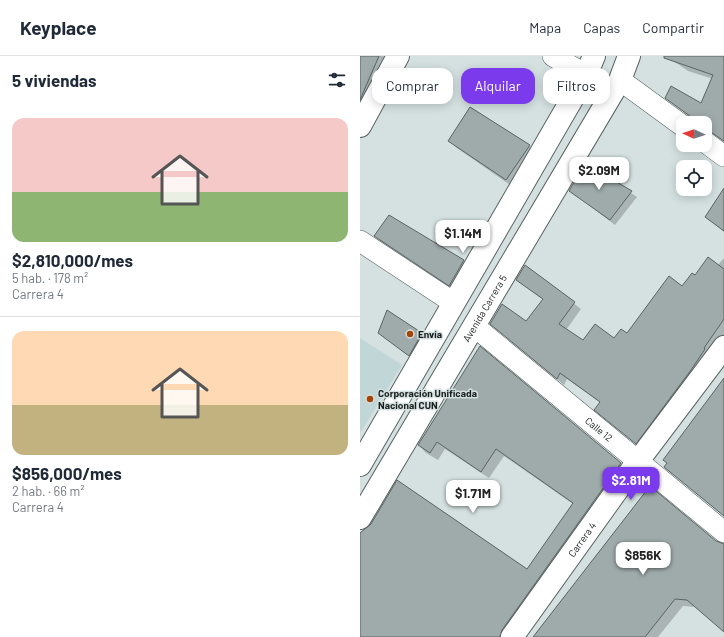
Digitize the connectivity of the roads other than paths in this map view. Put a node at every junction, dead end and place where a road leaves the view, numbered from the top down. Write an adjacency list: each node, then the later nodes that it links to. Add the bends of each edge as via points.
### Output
1 (398, 56): 7 (main road)
2 (553, 56): 4 (street)
3 (629, 56): 5 (main road, Avenida Carrera 5)
4 (590, 66): 11 (main road)
5 (620, 80): 6 (street); 12 (main road, Avenida Carrera 5)
6 (676, 121)
7 (360, 126)
8 (712, 147): 9 (street)
9 (724, 156)
10 (360, 241): 11 (street)
11 (454, 303): 15 (main road)
12 (474, 326): 14 (street, Calle 12); 16 (main road, Avenida Carrera 5)
13 (724, 347): 14 (main road, Carrera 4)
14 (638, 461): 17 (street, Calle 12); 18 (main road, Carrera 4)
15 (360, 465)
16 (360, 518)
17 (724, 532)
18 (512, 637)

